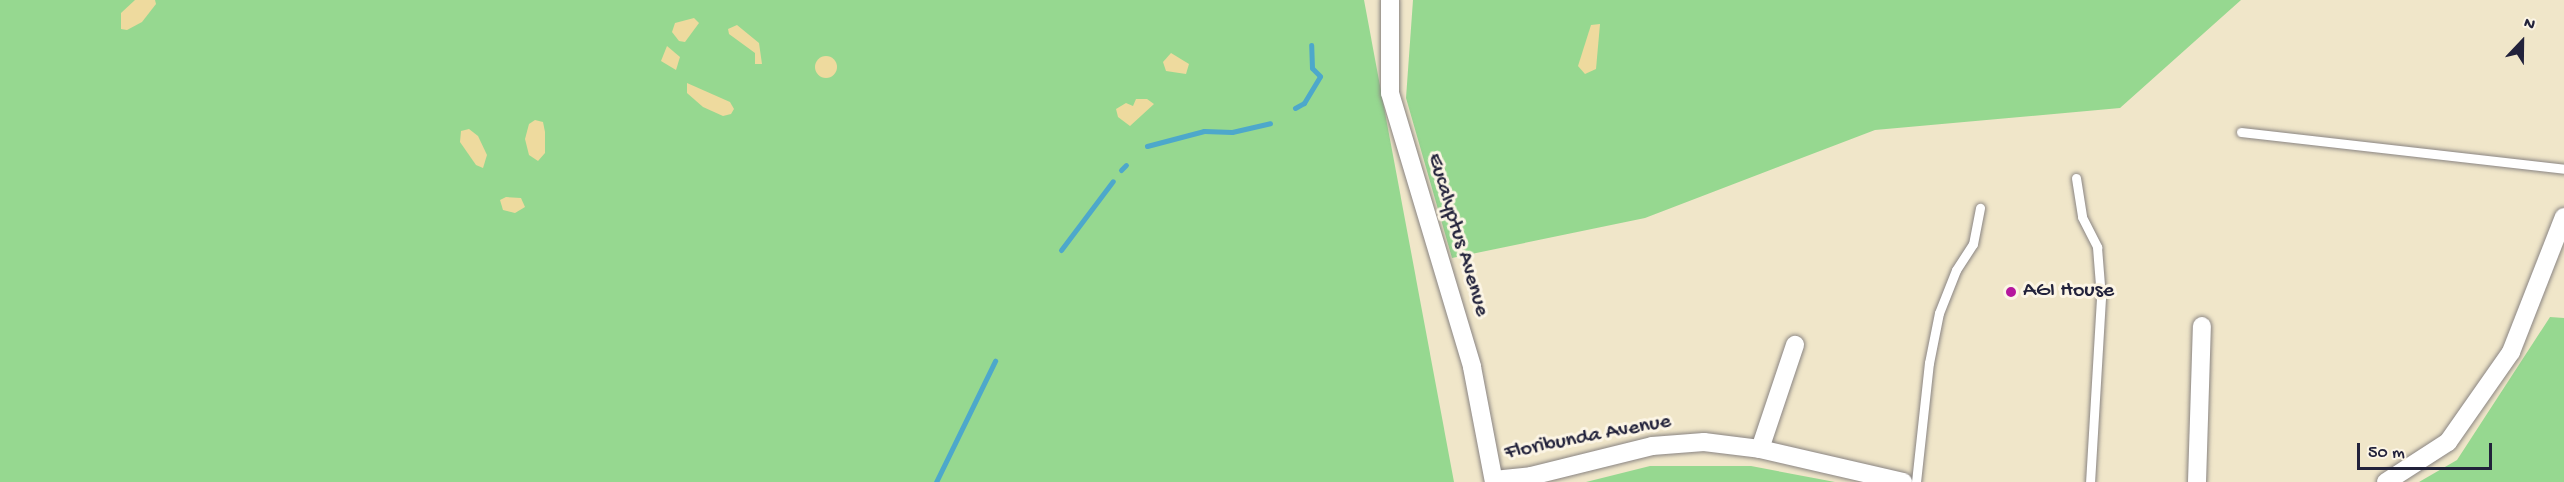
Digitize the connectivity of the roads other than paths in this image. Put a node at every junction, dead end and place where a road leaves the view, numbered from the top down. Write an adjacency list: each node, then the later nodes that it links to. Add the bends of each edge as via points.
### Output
1 (1390, 0): 10 (street, Eucalyptus Avenue, via 1390,93 1472,368)
2 (2241, 132): 3 (lane)
3 (2564, 169)
4 (2076, 178): 13 (lane, via 2082,217 2097,247 2101,298)
5 (1980, 208): 12 (lane, via 1973,244 1956,270 1939,313 1929,363)
6 (2564, 217): 15 (street, via 2511,352 2448,442)
7 (2202, 326): 14 (street)
8 (1795, 345): 9 (street)
9 (1760, 449): 10 (street, Floribunda Avenue, via 1704,442 1652,446 1531,476); 11 (street, Floribunda Avenue)
10 (1494, 481)
11 (1903, 482)
12 (1916, 482)
13 (2090, 482)
14 (2197, 482)
15 (2386, 482)

